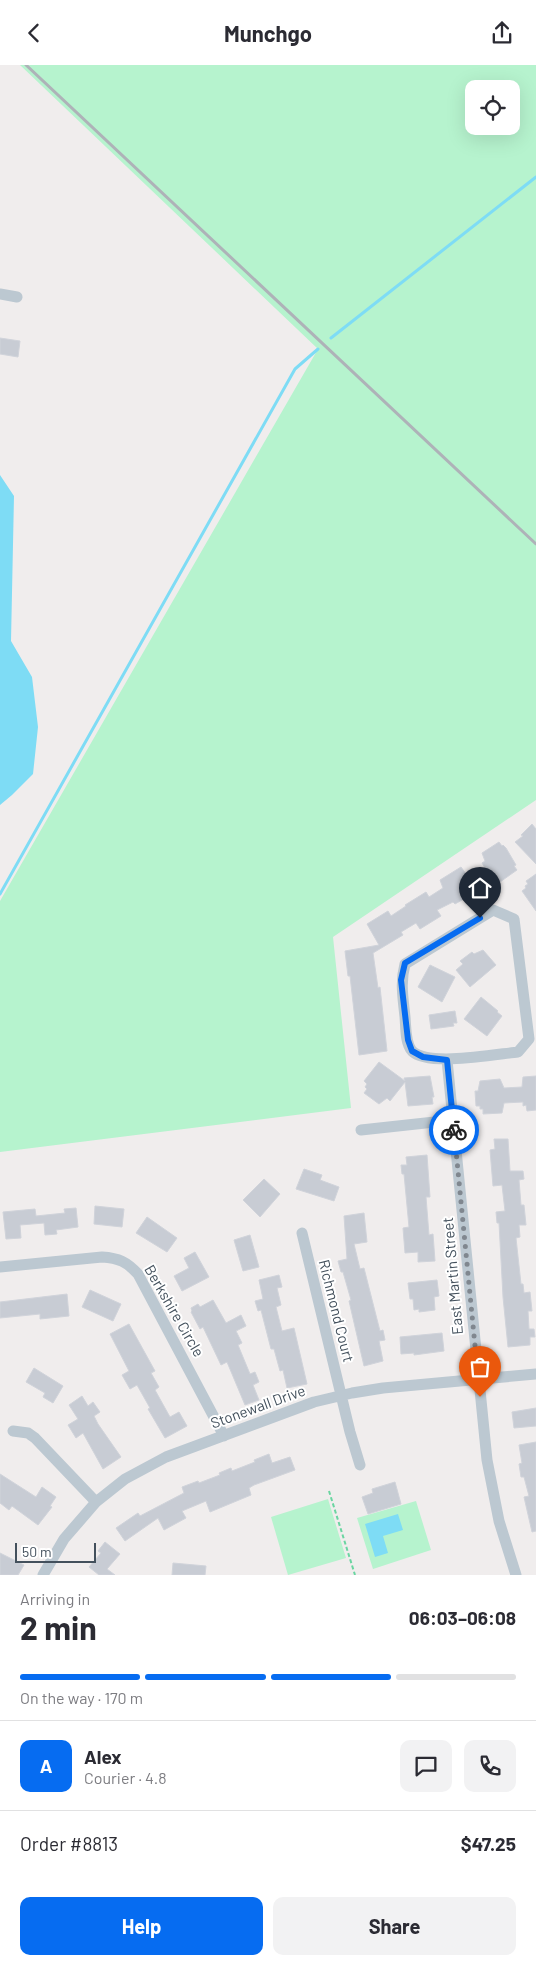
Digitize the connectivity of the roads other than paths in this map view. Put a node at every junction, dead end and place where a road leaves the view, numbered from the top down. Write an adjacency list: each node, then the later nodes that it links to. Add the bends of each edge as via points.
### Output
1 (0, 294): 2 (street)
2 (17, 297)
3 (447, 1060): 3 (street, via 518,1052 529,1039 514,919 493,910 405,963 401,980 412,1051 423,1057); 4 (street, East Martin Street)
4 (453, 1120): 5 (street); 9 (street, East Martin Street)
5 (362, 1130)
6 (302, 1233): 10 (street, Richmond Court)
7 (0, 1267): 12 (street, Berkshire Circle, via 102,1257 127,1263 138,1274)
8 (536, 1373): 9 (street, Stonewall Drive)
9 (478, 1379): 10 (street, Stonewall Drive, via 383,1388); 16 (street, East Martin Street, via 492,1491)
10 (342, 1396): 12 (street, Stonewall Drive); 13 (street, Richmond Court)
11 (13, 1431): 14 (street, via 28,1433 35,1438)
12 (224, 1436): 14 (street, Stonewall Drive, via 149,1465)
13 (360, 1465)
14 (96, 1502): 15 (street, Stonewall Drive, via 64,1539)
15 (43, 1575)
16 (516, 1575)

